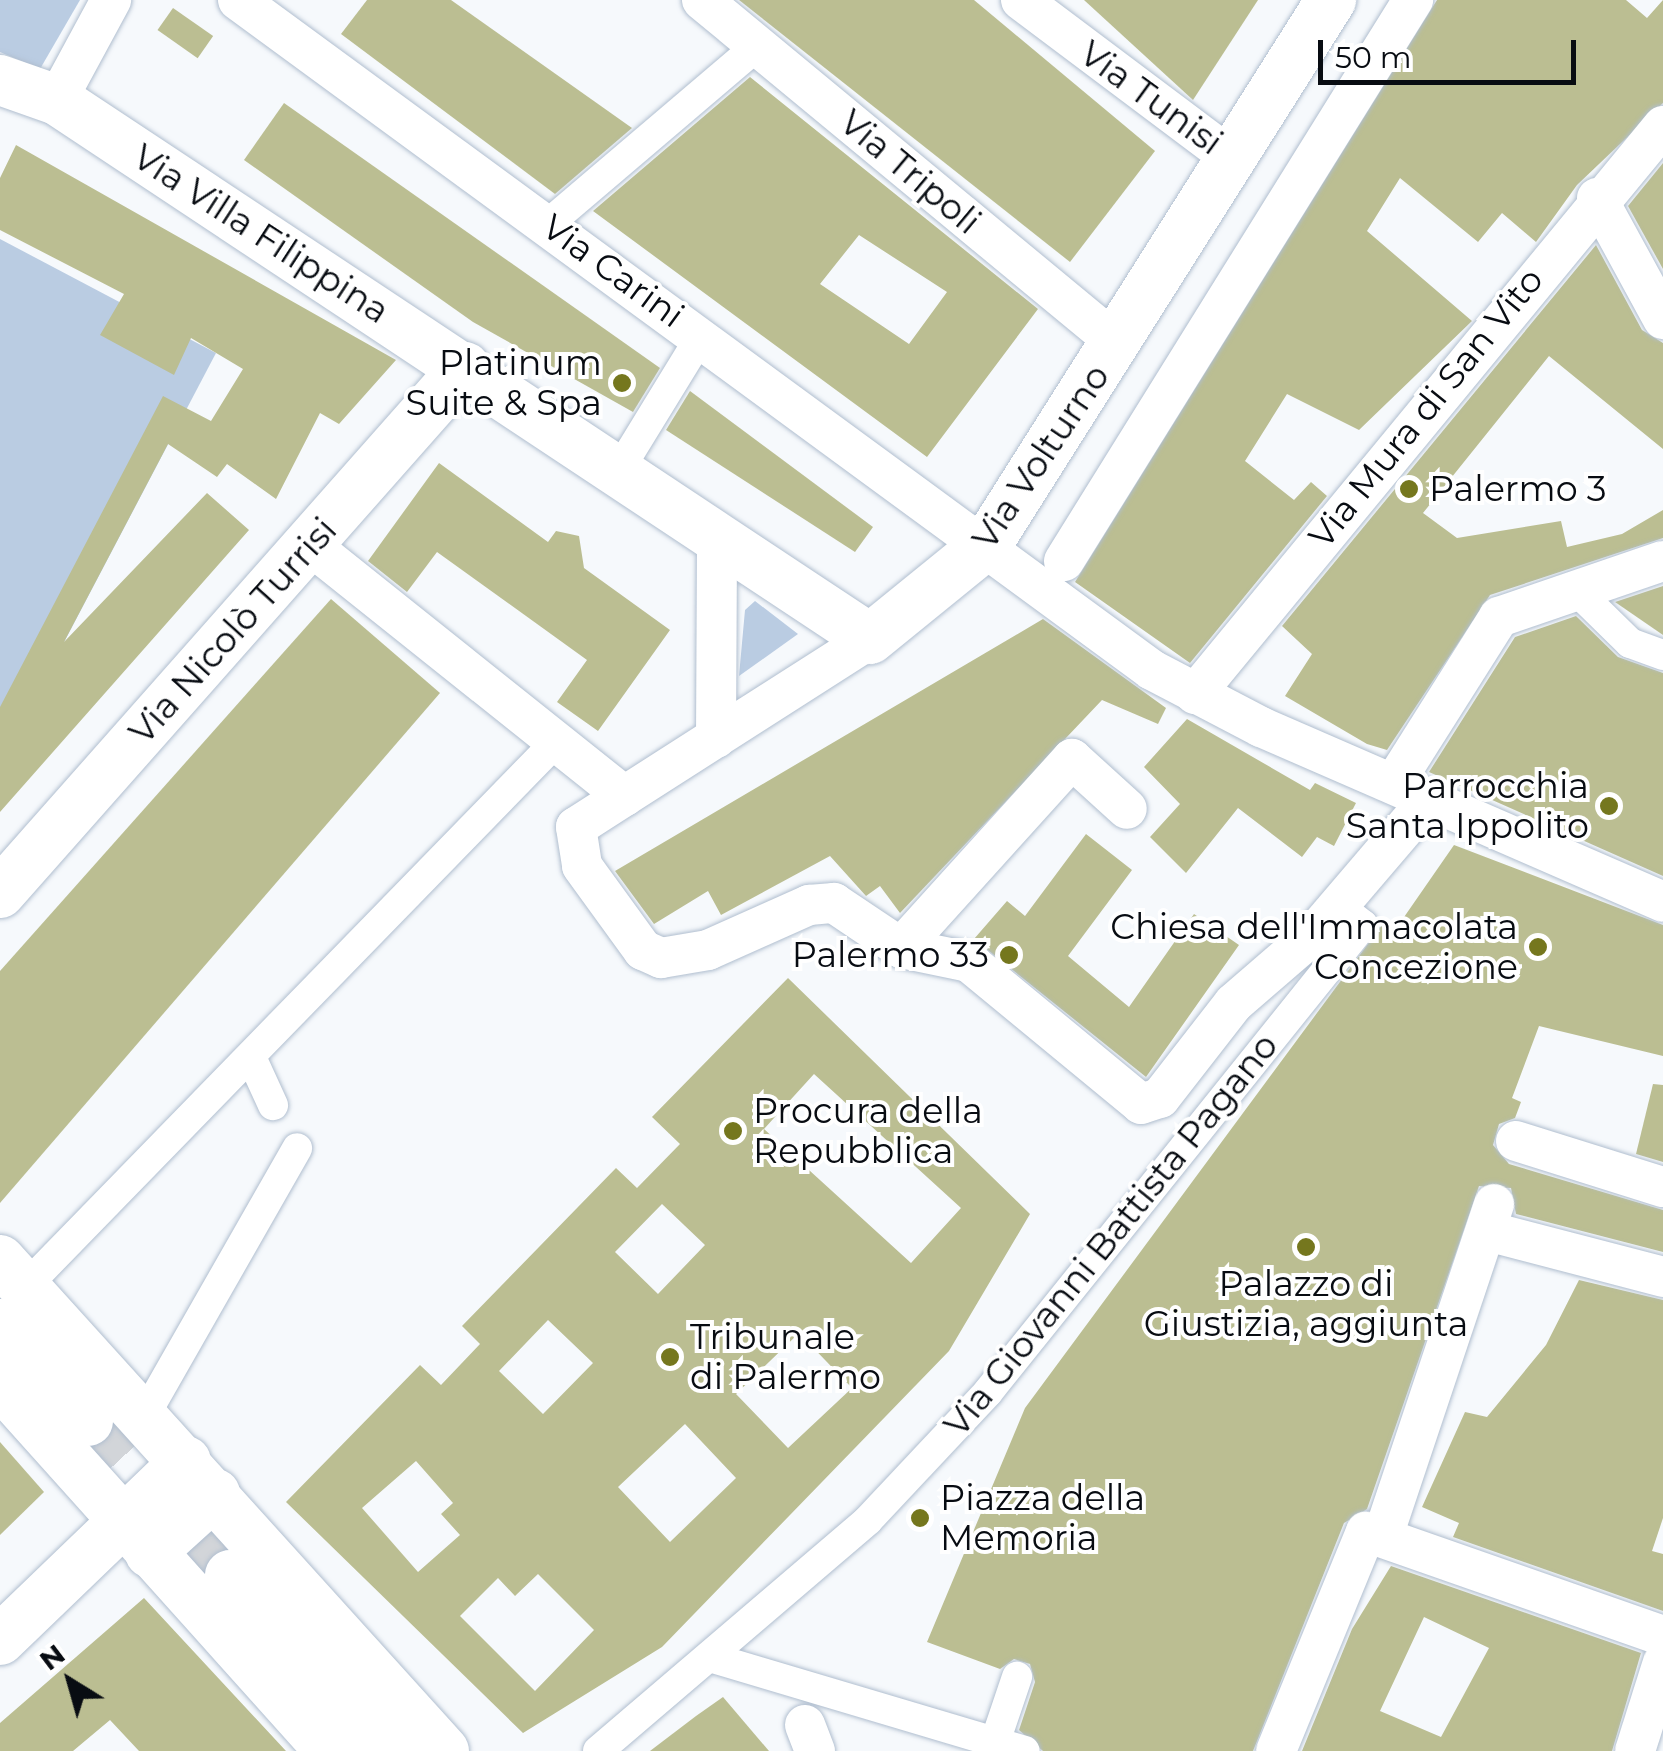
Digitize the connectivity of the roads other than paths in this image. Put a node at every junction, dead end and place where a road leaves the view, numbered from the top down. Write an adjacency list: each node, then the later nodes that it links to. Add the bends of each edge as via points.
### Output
1 (111, 0): 9 (street)
2 (238, 0): 13 (street, Via Carini)
3 (702, 0): 7 (street, Via Tripoli)
4 (1021, 0): 11 (street, Via Tunisi)
5 (1332, 0): 11 (street, Via Volturno)
6 (1413, 0): 22 (street, Via Volturno)
7 (757, 46): 13 (street); 16 (street, Via Tripoli)
8 (0, 80): 9 (street, Via Villa Filippina)
9 (57, 100): 17 (street, Via Villa Filippina)
10 (1663, 126): 12 (street, Via Mura di San Vito)
11 (1234, 160): 16 (street, Via Volturno)
12 (1597, 198): 14 (street); 27 (street, Via Mura di San Vito)
13 (548, 224): 15 (street, Via Carini)
14 (1663, 318)
15 (702, 336): 18 (street); 20 (street, Via Carini)
16 (1118, 344): 20 (street, Via Volturno)
17 (465, 367): 18 (street, Via Villa Filippina); 21 (street, Via Nicolò Turrisi)
18 (619, 470): 19 (street, Via Villa Filippina)
19 (717, 536): 25 (street, Via Villa Filippina); 28 (street)
20 (987, 544): 25 (street, Via Volturno); 27 (street, Via Carini)
21 (311, 546): 29 (street); 33 (street, Via Nicolò Turrisi)
22 (1064, 561)
23 (1663, 561): 24 (street, Via Giovanni Battista Pagano)
24 (1579, 593): 26 (street, via 1630,642); 30 (street, Via Giovanni Battista Pagano, via 1499,617)
25 (870, 639): 28 (street, Via Volturno)
26 (1663, 655)
27 (1195, 694): 30 (street, Via Carini)
28 (716, 738): 31 (street, Via Volturno)
29 (556, 742): 31 (street); 37 (street)
30 (1413, 789): 34 (street, Via Carini); 35 (street, Via Giovanni Battista Pagano)
31 (624, 796): 36 (street, Via Volturno, via 576,827 582,866 634,944 653,956 708,950 825,901)
32 (1127, 809): 36 (street, via 1072,759)
33 (0, 894)
34 (1663, 902)
35 (1339, 906): 36 (street, Via Giovanni Battista Pagano, via 1234,1003 1160,1098 1142,1104 969,962); 53 (street, Via Giovanni Battista Pagano, via 1363,925 1097,1262 868,1520)
36 (900, 948)
37 (251, 1058): 38 (street); 43 (street)
38 (273, 1105)
39 (1516, 1140): 41 (street)
40 (296, 1148): 45 (street)
41 (1663, 1187)
42 (1663, 1277): 48 (street, via 1491,1217)
43 (8, 1290): 45 (street); 46 (street)
44 (0, 1383): 49 (street)
45 (145, 1415): 47 (street)
46 (88, 1422)
47 (200, 1478): 49 (street); 59 (street)
48 (1374, 1534): 51 (street); 62 (street)
49 (136, 1538): 52 (street); 57 (street)
50 (230, 1575): 58 (street)
51 (1663, 1636)
52 (0, 1640)
53 (716, 1659): 56 (street); 60 (street, Via Giovanni Battista Pagano)
54 (1663, 1662): 63 (street)
55 (1017, 1677): 56 (street)
56 (995, 1742): 61 (street)
57 (330, 1751)
58 (388, 1751)
59 (444, 1751)
60 (598, 1751)
61 (1026, 1751)
62 (1276, 1751)
63 (1635, 1751)

